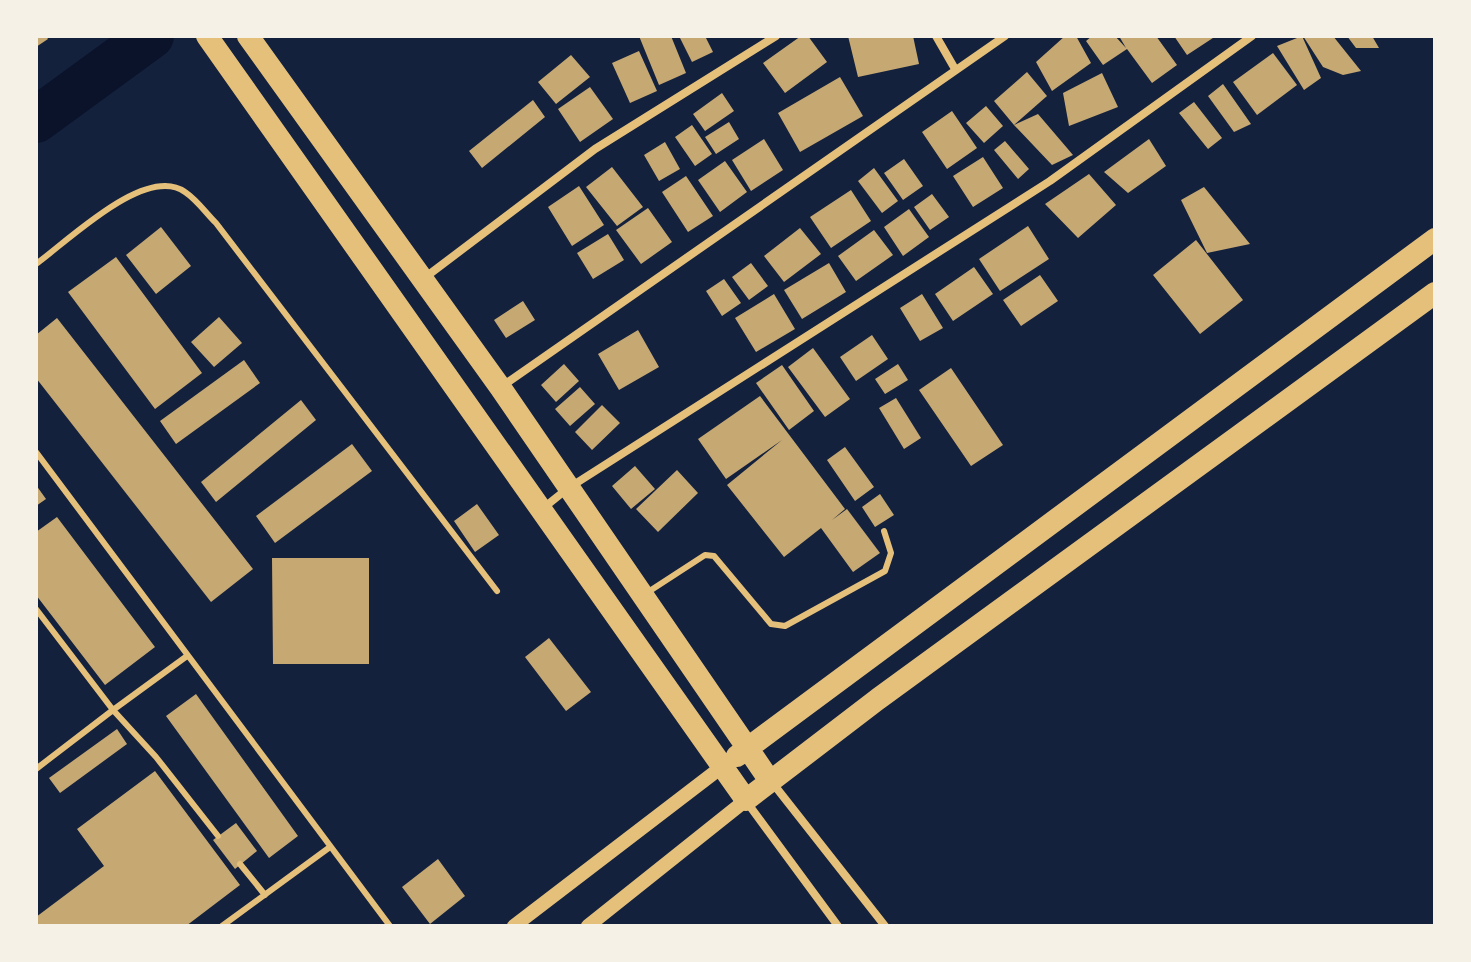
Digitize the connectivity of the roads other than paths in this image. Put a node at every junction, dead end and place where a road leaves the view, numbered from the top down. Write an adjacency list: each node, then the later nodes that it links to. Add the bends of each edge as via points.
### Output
1 (248, 36): 10 (highway)
2 (776, 36): 10 (street, via 595,149)
3 (936, 36): 7 (street)
4 (1005, 36): 7 (street)
5 (1253, 36): 14 (street, via 1050,181)
6 (212, 42): 15 (highway)
7 (955, 69): 12 (street)
8 (1435, 239): 22 (highway)
9 (36, 264): 17 (lane, via 132,193 154,184 184,190 216,223)
10 (422, 280): 12 (highway)
11 (1435, 293): 25 (highway)
12 (500, 387): 14 (highway)
13 (36, 452): 20 (lane)
14 (567, 489): 15 (street); 18 (highway)
15 (540, 510): 23 (highway)
16 (884, 531): 18 (lane, via 891,553 885,571 785,626 771,624 714,556 705,555)
17 (497, 591)
18 (642, 596): 22 (highway)
19 (36, 609): 21 (lane)
20 (187, 656): 21 (lane); 28 (lane)
21 (113, 710): 24 (lane); 27 (lane)
22 (747, 749): 23 (highway); 25 (highway)
23 (723, 766): 26 (highway); 33 (street)
24 (36, 769)
25 (770, 781): 26 (highway); 36 (street)
26 (746, 800): 34 (street); 35 (street)
27 (218, 836)
28 (330, 847): 30 (lane); 32 (lane)
29 (240, 864): 30 (lane)
30 (265, 895): 31 (lane)
31 (222, 926)
32 (390, 926)
33 (514, 926)
34 (588, 926)
35 (838, 926)
36 (885, 926)

